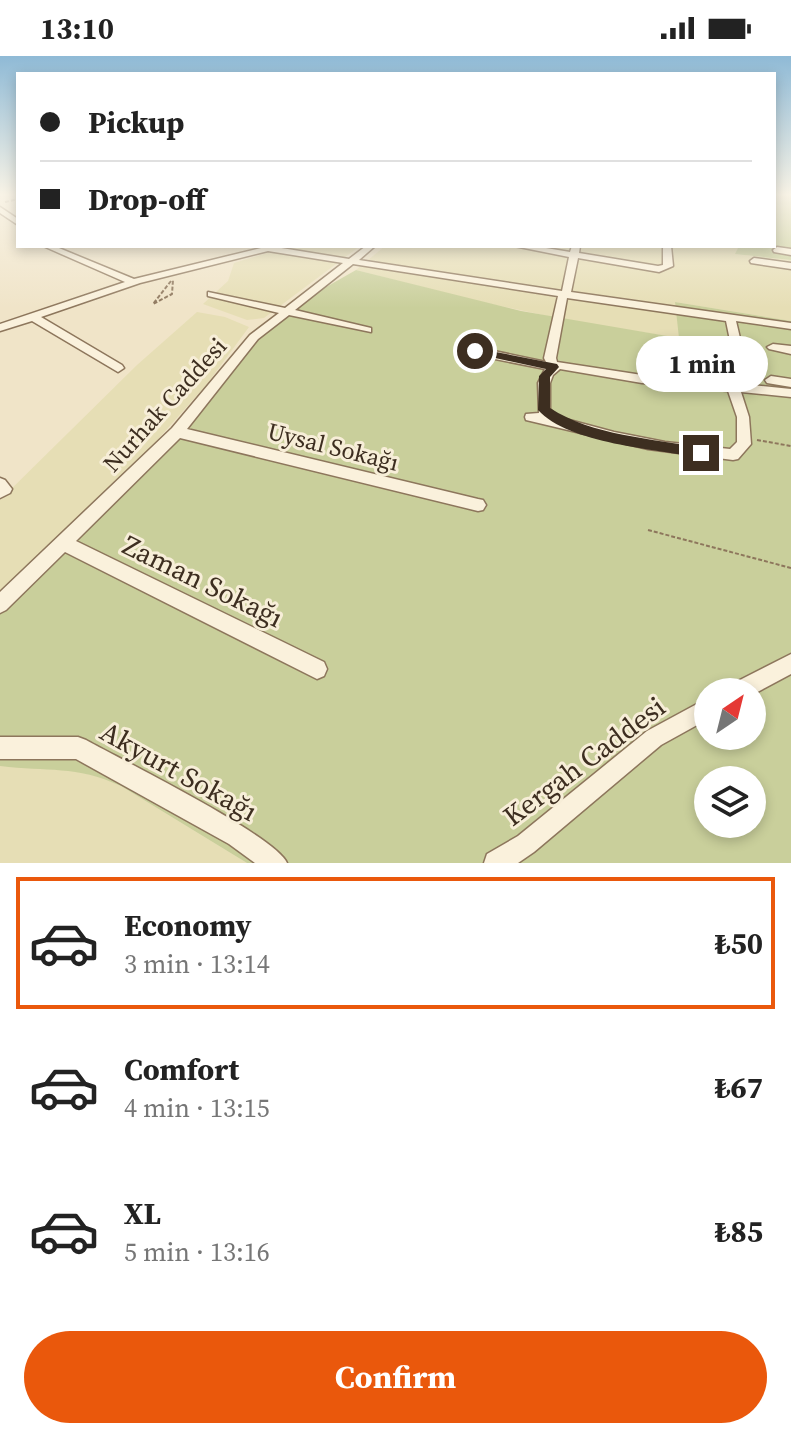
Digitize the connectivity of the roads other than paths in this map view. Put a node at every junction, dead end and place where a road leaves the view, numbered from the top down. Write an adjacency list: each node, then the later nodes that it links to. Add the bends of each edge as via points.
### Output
1 (52, 248): 13 (street)
2 (269, 248): 13 (street)
3 (278, 248): 11 (street)
4 (368, 248): 11 (street, Nurhak Caddesi)
5 (541, 248): 8 (street)
6 (667, 248): 8 (street, via 668,266 659,269)
7 (777, 250): 9 (street)
8 (575, 251): 15 (street)
9 (791, 252)
10 (754, 261): 12 (street)
11 (350, 262): 15 (street); 16 (street, Nurhak Caddesi)
12 (791, 266)
13 (134, 282): 17 (street)
14 (211, 294): 16 (street)
15 (564, 294): 18 (street); 25 (street, via 550,358)
16 (286, 312): 21 (street); 33 (street, Nurhak Caddesi, via 254,337)
17 (33, 317): 20 (street); 26 (street)
18 (730, 319): 19 (street); 29 (street)
19 (791, 326)
20 (0, 328)
21 (367, 330)
22 (773, 347): 23 (street)
23 (791, 350)
24 (475, 351): 25 (street)
25 (554, 367): 29 (street); 32 (street, via 546,372 544,410)
26 (118, 368)
27 (771, 380): 28 (street)
28 (791, 383)
29 (740, 388): 30 (street); 32 (street, via 744,437 742,449 733,455 596,433)
30 (791, 393)
31 (531, 417): 32 (street)
32 (552, 418)
33 (177, 432): 36 (street, Uysal Sokağı); 37 (street, Nurhak Caddesi)
34 (0, 484): 35 (street, via 5,489)
35 (0, 492)
36 (478, 505)
37 (64, 543): 38 (street, Nurhak Caddesi); 40 (street, Zaman Sokağı)
38 (0, 604)
39 (791, 664): 41 (street)
40 (317, 669)
41 (764, 678)
42 (694, 716): 45 (street, Kergah Caddesi, via 654,738)
43 (0, 748): 44 (street, Akyurt Sokağı, via 78,748 237,836)
44 (275, 863)
45 (496, 863)

